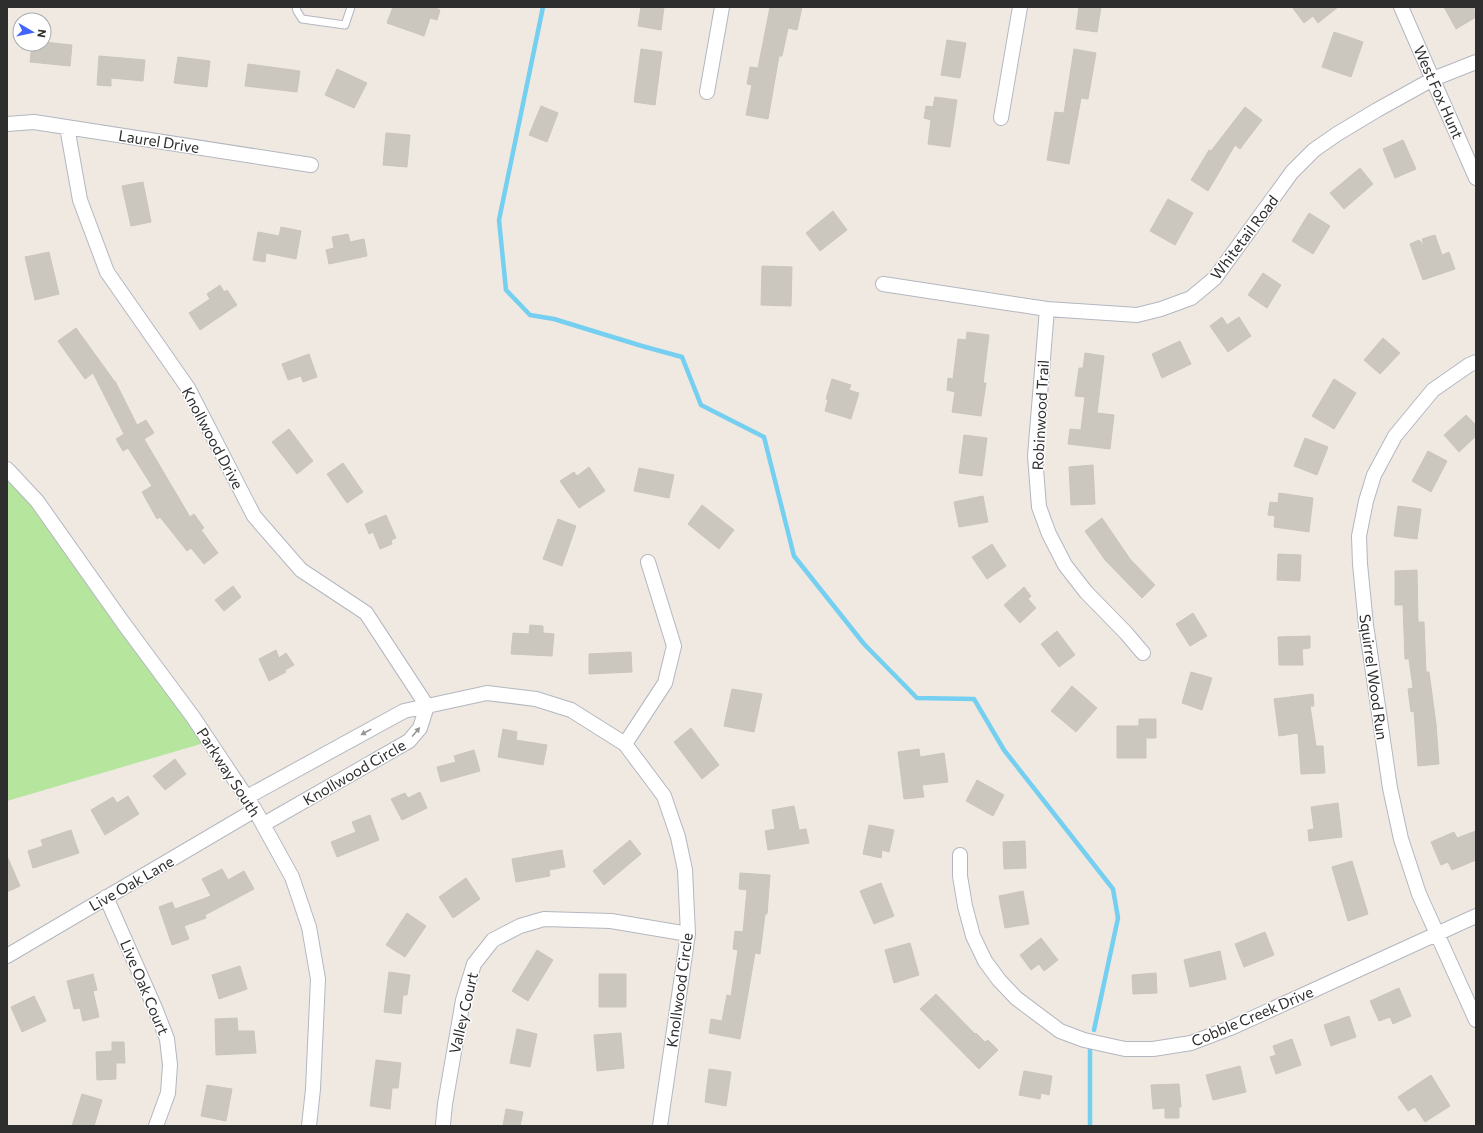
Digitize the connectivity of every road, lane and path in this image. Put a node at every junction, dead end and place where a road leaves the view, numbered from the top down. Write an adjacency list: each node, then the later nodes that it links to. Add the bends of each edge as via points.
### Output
1 (296, 7): 2 (lane, via 302,19 344,24)
2 (351, 7)
3 (722, 7): 8 (street)
4 (1020, 7): 9 (street)
5 (1401, 7): 7 (street, West Fox Hunt)
6 (1476, 62): 7 (street, Whitetail Road)
7 (1433, 80): 13 (street, West Fox Hunt); 15 (street, Whitetail Road, via 1363,118 1314,150 1292,172 1215,278 1191,298 1137,315)
8 (707, 92)
9 (1001, 118)
10 (7, 124): 11 (street, Laurel Drive, via 34,122)
11 (66, 127): 12 (street, Laurel Drive); 20 (street, Knollwood Drive, via 80,200 107,272 188,388 254,516 301,570 366,613)
12 (311, 165)
13 (1476, 178)
14 (883, 284): 15 (street, Whitetail Road)
15 (1047, 309): 19 (street, Robinwood Trail, via 1035,456 1039,507 1065,565 1086,592)
16 (1476, 362): 29 (street, Squirrel Wood Run, via 1434,390 1395,436 1374,475 1360,536 1366,625 1390,788 1401,839 1419,894)
17 (7, 469): 22 (street, Parkway South, via 37,501 124,624 194,716)
18 (648, 562): 21 (street, via 674,646 666,683)
19 (1143, 653)
20 (427, 706): 21 (street, Knollwood Circle, via 487,693 536,699 571,710); 22 (street, Knollwood Circle, one-way to 22, via 404,711); 24 (street, Knollwood Circle, one-way to 20, via 409,741 420,728)
21 (625, 744): 28 (street, Knollwood Circle, via 664,796 678,837 685,870)
22 (247, 797): 23 (street, Parkway South)
23 (255, 810): 24 (street, Parkway South); 26 (street, Live Oak Lane)
24 (264, 824): 34 (street, Parkway South, via 292,877 309,927 318,979)
25 (960, 855): 29 (street, Cobble Creek Drive, via 960,876 973,936 985,961 999,980 1016,998 1060,1031 1125,1050 1153,1050 1191,1043 1233,1027)
26 (106, 897): 30 (street, Live Oak Lane); 33 (street, Live Oak Court, via 167,1039 170,1065 168,1093)
27 (1476, 916): 29 (street, Cobble Creek Drive)
28 (688, 934): 32 (street, Valley Court, via 611,921 544,919 520,926 493,940 474,964 463,1000); 35 (street, Knollwood Circle)
29 (1437, 935): 31 (street, Squirrel Wood Run)
30 (7, 956)
31 (1476, 1020)
32 (443, 1124)
33 (156, 1126)
34 (309, 1126)
35 (660, 1126)

